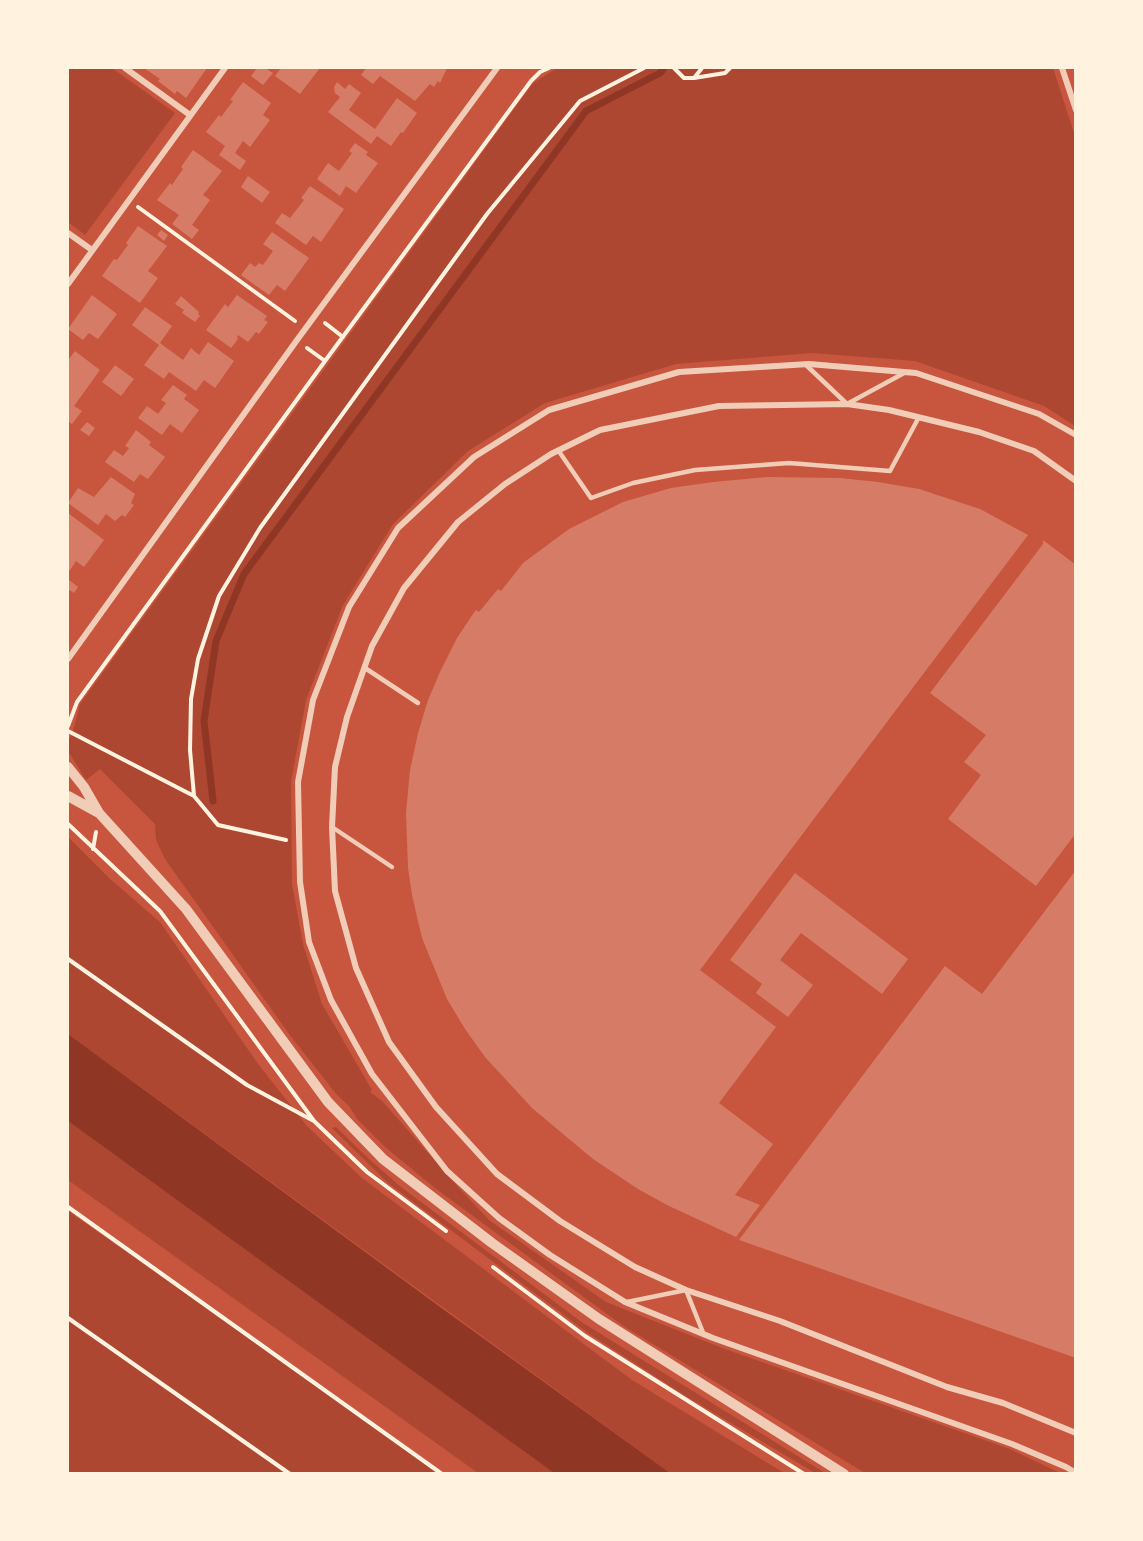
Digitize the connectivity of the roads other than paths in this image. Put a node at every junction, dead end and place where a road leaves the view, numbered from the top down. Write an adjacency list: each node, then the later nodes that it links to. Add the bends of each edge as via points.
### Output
1 (126, 68): 6 (street)
2 (225, 68): 6 (street)
3 (497, 68): 17 (street)
4 (1062, 68): 5 (street)
5 (1076, 110)
6 (190, 115): 8 (street)
7 (68, 232): 8 (street)
8 (92, 250): 9 (street)
9 (68, 284)
10 (805, 364): 11 (street); 12 (lane); 26 (street, via 679,372 549,410 474,458 398,528 350,607 313,700 298,782 300,882 309,942 331,1000 372,1074 447,1171 499,1218)
11 (906, 372): 12 (lane); 14 (street, via 1039,414)
12 (847, 404): 13 (street); 15 (street, via 719,406 600,430)
13 (919, 417): 15 (lane, via 890,471 789,462 695,470 633,483 591,498); 16 (street, via 1034,451)
14 (1076, 435)
15 (558, 450): 18 (street, via 505,484 458,522 404,588)
16 (1076, 481)
17 (68, 659)
18 (364, 668): 19 (lane); 23 (street, via 335,767)
19 (418, 703)
20 (68, 767): 22 (street)
21 (68, 796): 22 (street)
22 (99, 813): 29 (street, via 186,909 328,1102 383,1159 598,1319)
23 (332, 827): 24 (lane); 25 (street, via 335,891 356,968 389,1042 436,1107 497,1174 560,1221 634,1267)
24 (392, 867)
25 (686, 1290): 26 (lane); 27 (lane); 28 (street, via 780,1321 947,1387 1004,1403)
26 (625, 1302): 27 (street)
27 (704, 1335): 30 (street, via 1012,1444)
28 (1076, 1433)
29 (844, 1473)
30 (1076, 1473)

